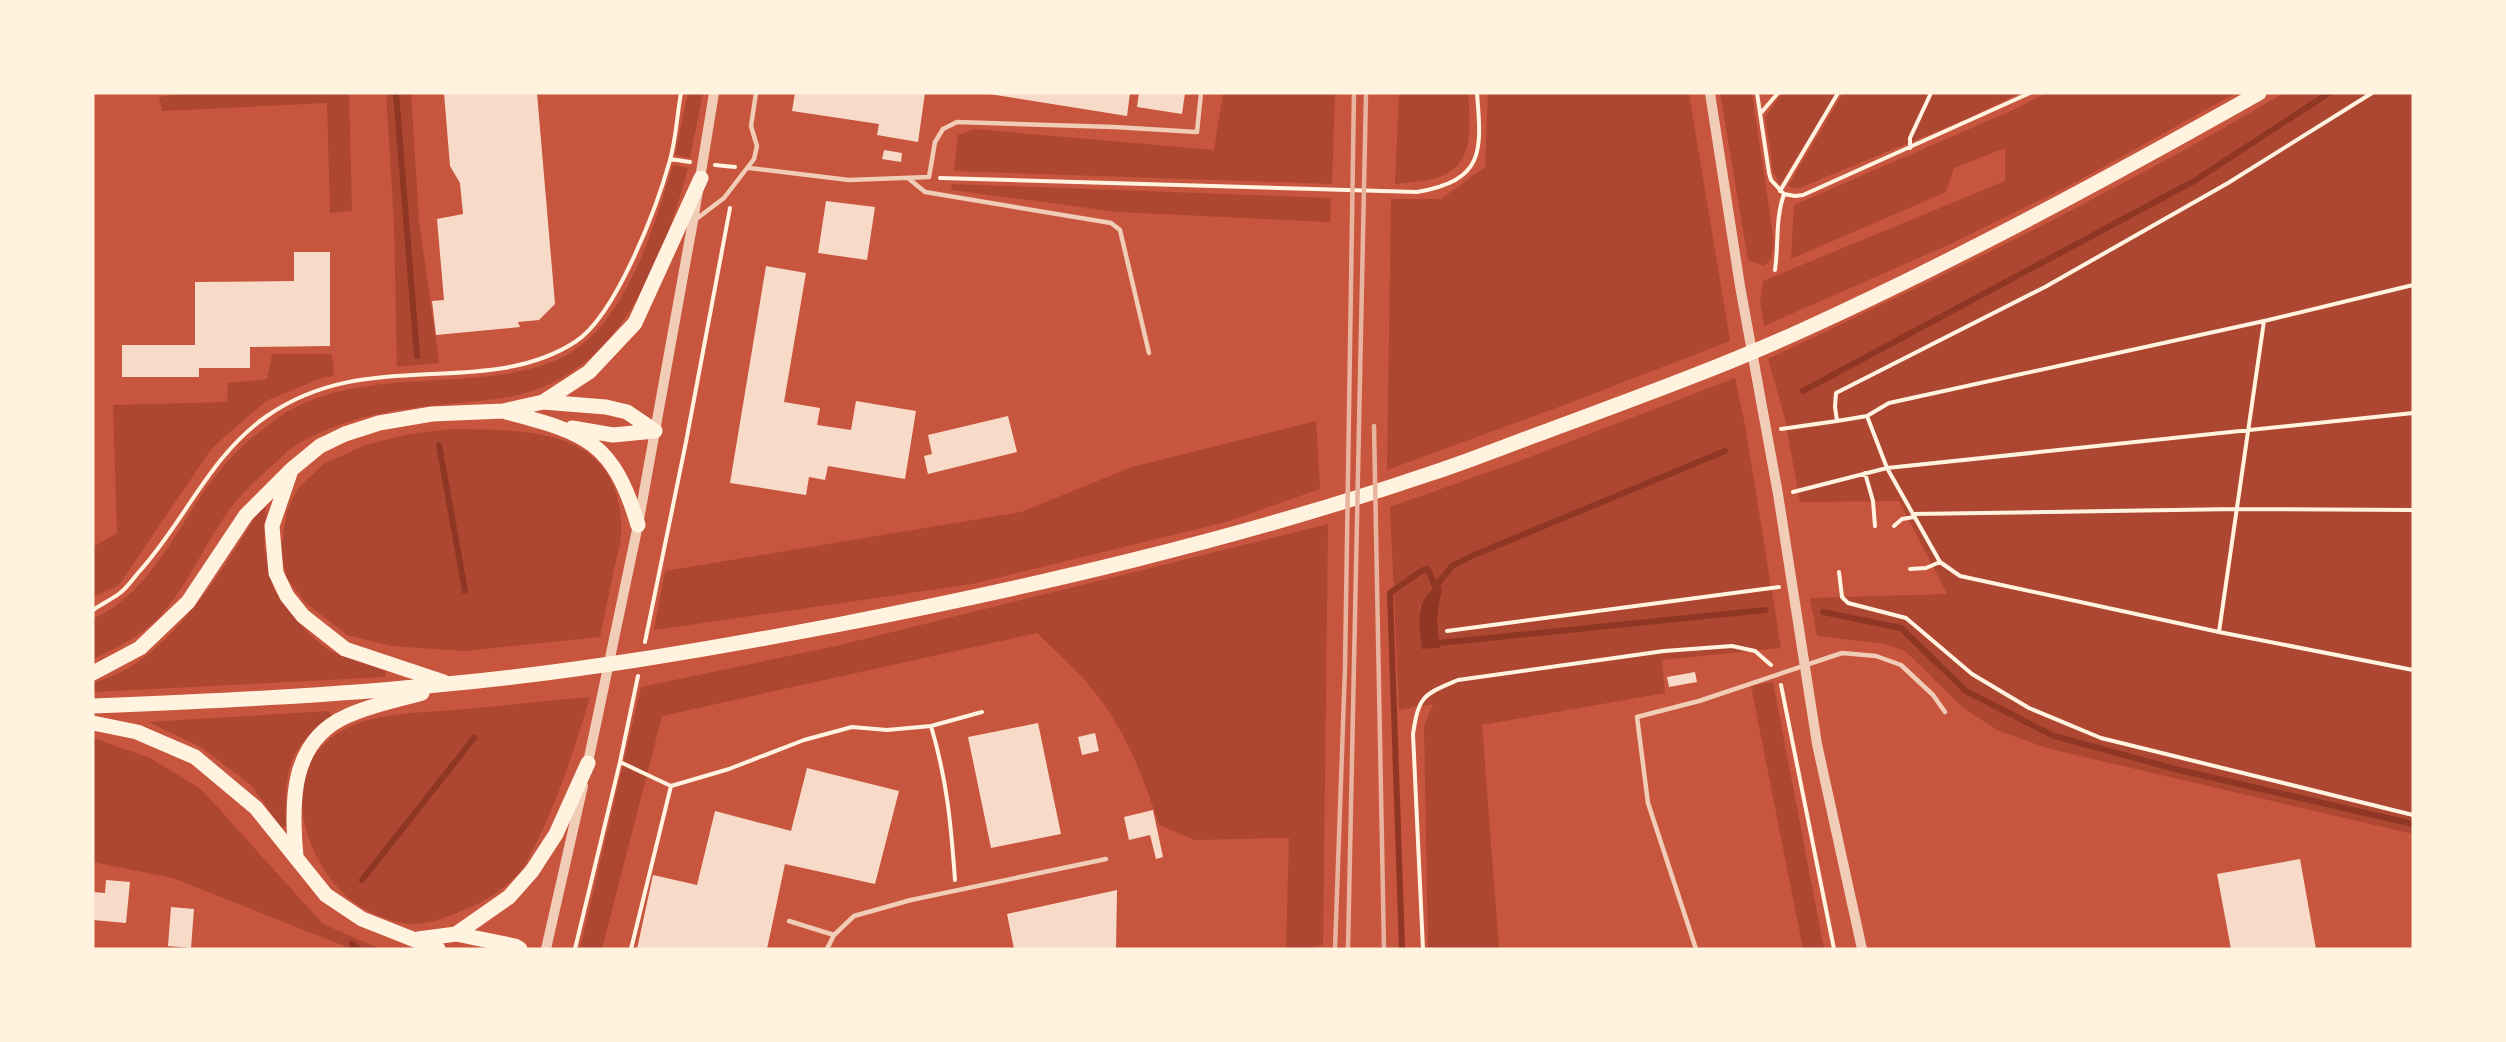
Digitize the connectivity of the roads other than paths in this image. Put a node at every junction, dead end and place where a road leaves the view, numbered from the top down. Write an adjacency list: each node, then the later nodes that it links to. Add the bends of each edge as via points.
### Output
1 (714, 93): 7 (street)
2 (756, 93): 6 (lane, via 751,126 757,146)
3 (1201, 93): 8 (lane, via 1197,132 957,122 943,129 935,142 929,177)
4 (1710, 93): 17 (street)
5 (2259, 93): 19 (main road, via 2105,179 1802,330 1711,369 1428,475 1280,520 955,602 708,649)
6 (749, 168): 8 (lane, via 849,180); 9 (lane, via 724,198)
7 (701, 178): 9 (street); 11 (main road, via 635,323 589,372)
8 (908, 178): 10 (lane, via 925,192 1111,223 1120,230)
9 (693, 221): 14 (street)
10 (1149, 353)
11 (543, 402): 12 (main road); 14 (main road, via 627,412)
12 (503, 411): 13 (main road); 15 (main road, via 432,414 380,423 320,446)
13 (563, 427): 14 (main road, via 613,435); 16 (main road, via 597,446 614,466)
14 (655, 431): 16 (street)
15 (292, 469): 18 (main road, via 246,514 188,602 140,648); 19 (main road, via 273,526 276,573 286,596 303,616 345,649)
16 (638, 525): 23 (street)
17 (1806, 665): 21 (lane, via 1842,653 1876,656 1901,665 1934,695); 34 (lane, via 1699,701 1636,717 1648,803); 35 (street, via 1817,744)
18 (93, 673)
19 (449, 684): 20 (main road, via 263,699); 24 (main road, via 346,716 316,740 300,768 294,792)
20 (93, 706)
21 (1945, 712)
22 (93, 723): 24 (main road, via 137,732 195,756 256,808)
23 (588, 763): 27 (main road, via 556,834 532,871 509,897); 32 (street)
24 (296, 856): 29 (main road, via 326,895 362,919)
25 (1106, 859): 28 (lane, via 854,915)
26 (789, 921): 28 (lane)
27 (456, 934): 29 (main road); 31 (main road)
28 (834, 935): 33 (lane)
29 (418, 939): 30 (main road)
30 (438, 949)
31 (520, 949)
32 (546, 949)
33 (827, 949)
34 (1696, 949)
35 (1862, 949)

